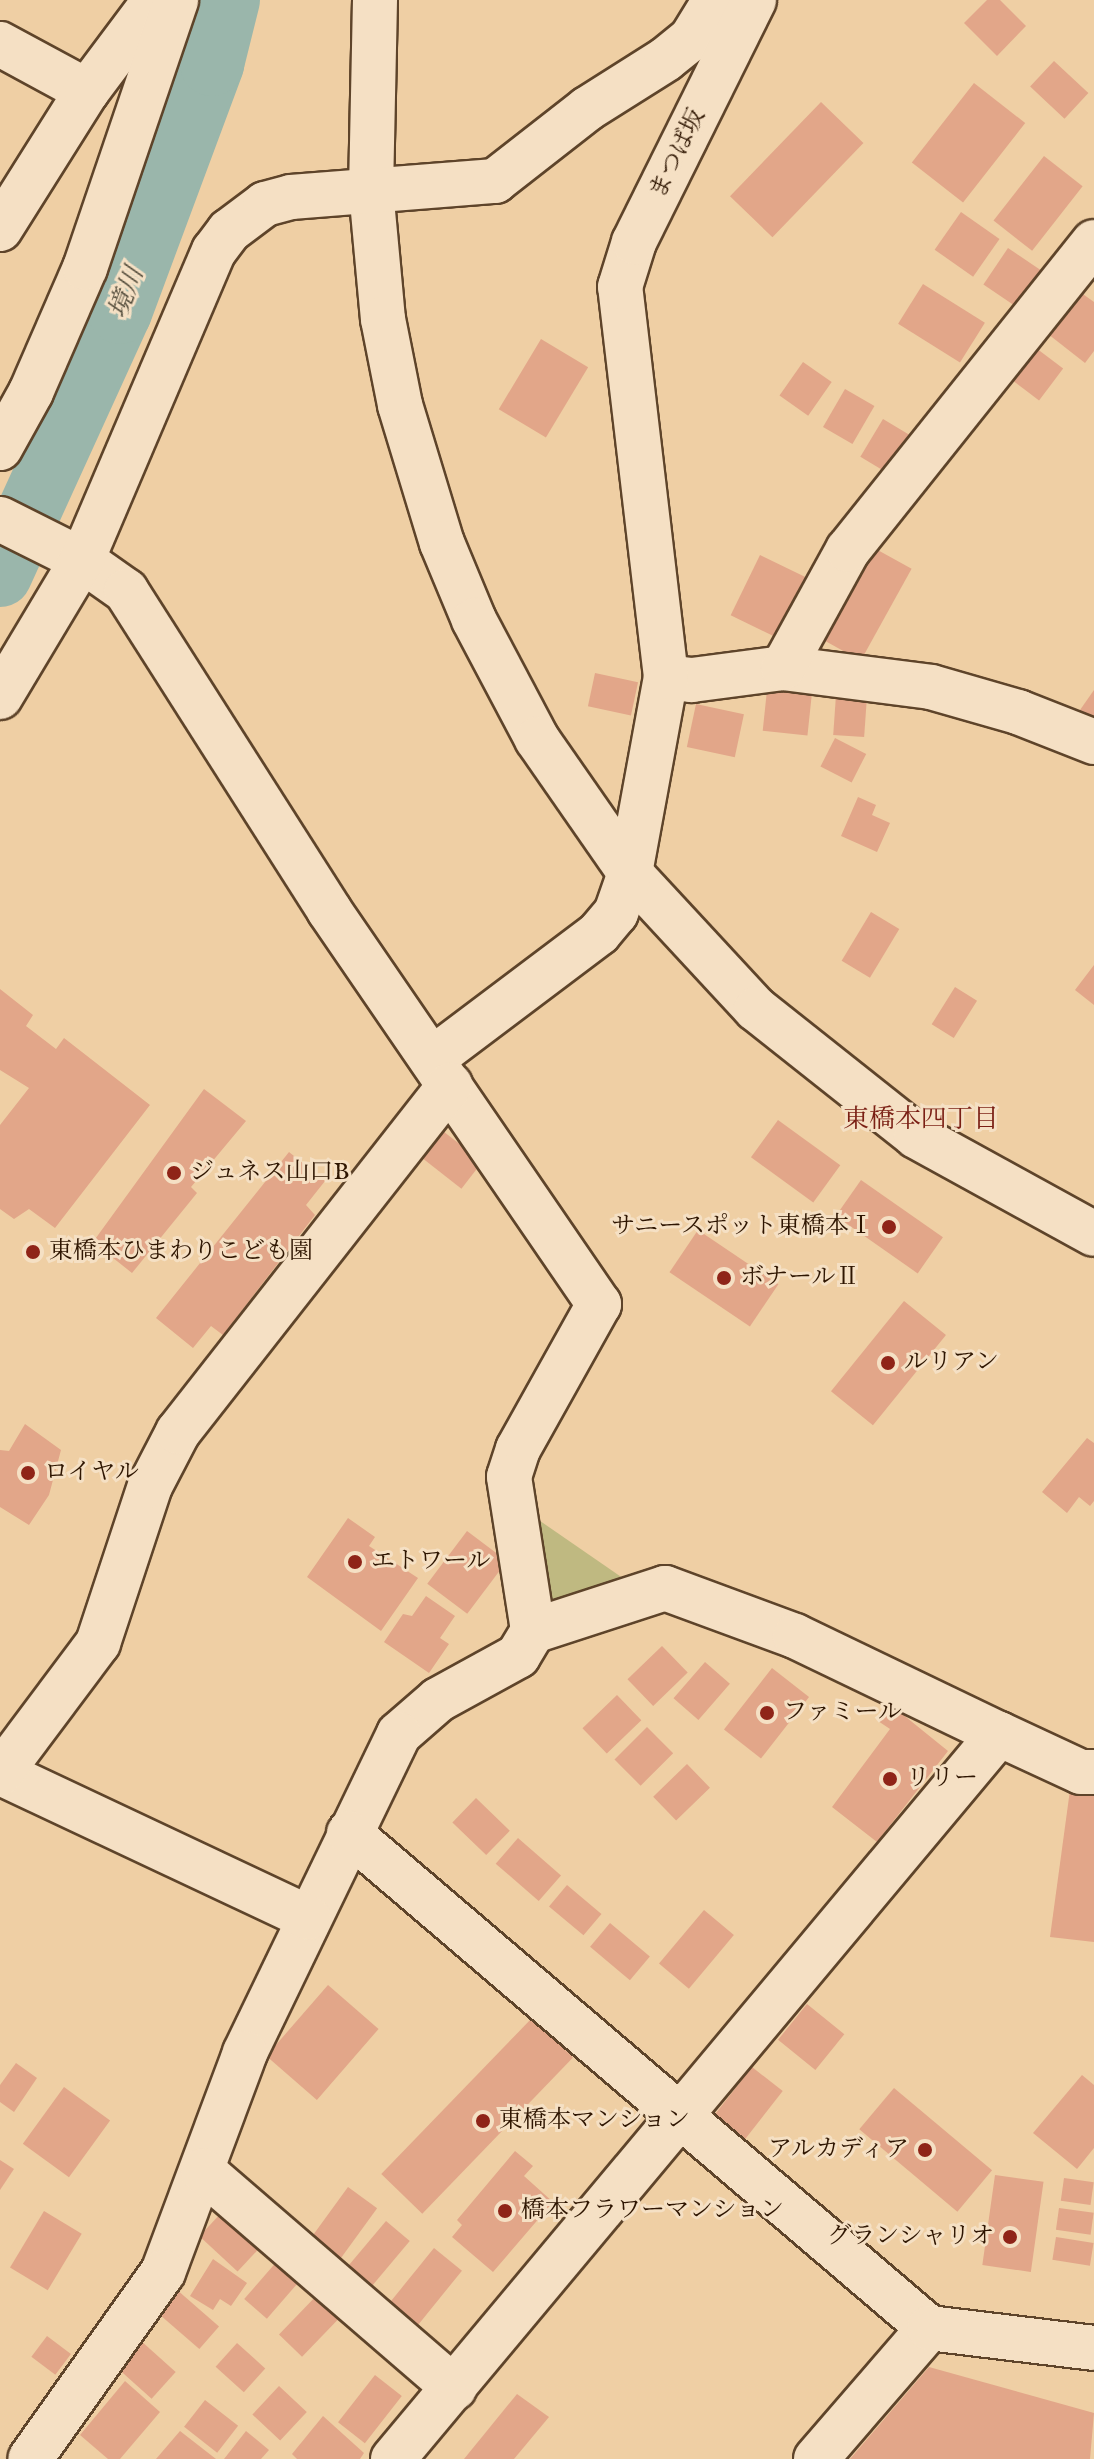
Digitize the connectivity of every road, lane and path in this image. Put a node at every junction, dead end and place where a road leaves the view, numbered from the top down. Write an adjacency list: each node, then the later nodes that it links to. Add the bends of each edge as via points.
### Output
1 (155, 0): 7 (street)
2 (176, 0): 11 (street, via 85,268 31,392)
3 (375, 0): 8 (street)
4 (715, 0): 8 (street, via 691,39 587,109 495,181)
5 (754, 0): 15 (street, まつば坂, via 634,242 620,287)
6 (0, 44): 7 (street)
7 (87, 91): 9 (street)
8 (371, 190): 13 (street, via 265,204 229,231 214,251); 18 (street, via 383,319 400,405 442,543 515,701 567,787)
9 (0, 229)
10 (1094, 242): 14 (street, via 848,550)
11 (0, 448)
12 (0, 519): 13 (street)
13 (74, 556): 16 (street); 19 (street, via 126,591 329,910)
14 (783, 668): 15 (street, via 692,680); 17 (street, via 931,687 1018,712)
15 (666, 677): 18 (street, まつば坂)
16 (0, 697)
17 (1094, 742)
18 (630, 873): 19 (street, まつば坂, via 616,913 599,933); 20 (street, via 704,959 813,1059 916,1136)
19 (441, 1072): 21 (street, via 599,1304 518,1449 509,1477); 24 (street, まつば坂, via 178,1432 150,1486 98,1643)
20 (1094, 1234)
21 (533, 1631): 22 (street, via 665,1588 795,1636); 25 (street, via 518,1656 438,1700 399,1734)
22 (999, 1734): 23 (street, via 1081,1772); 27 (street)
23 (1094, 1772)
24 (0, 1773): 26 (street)
25 (349, 1833): 26 (street); 27 (street)
26 (309, 1918): 28 (street, via 245,2053)
27 (683, 2118): 29 (street); 31 (street)
28 (203, 2171): 31 (street); 32 (street, via 163,2272)
29 (929, 2328): 30 (street); 34 (street)
30 (1094, 2348)
31 (454, 2388): 33 (street)
32 (30, 2459)
33 (393, 2459)
34 (816, 2459)

